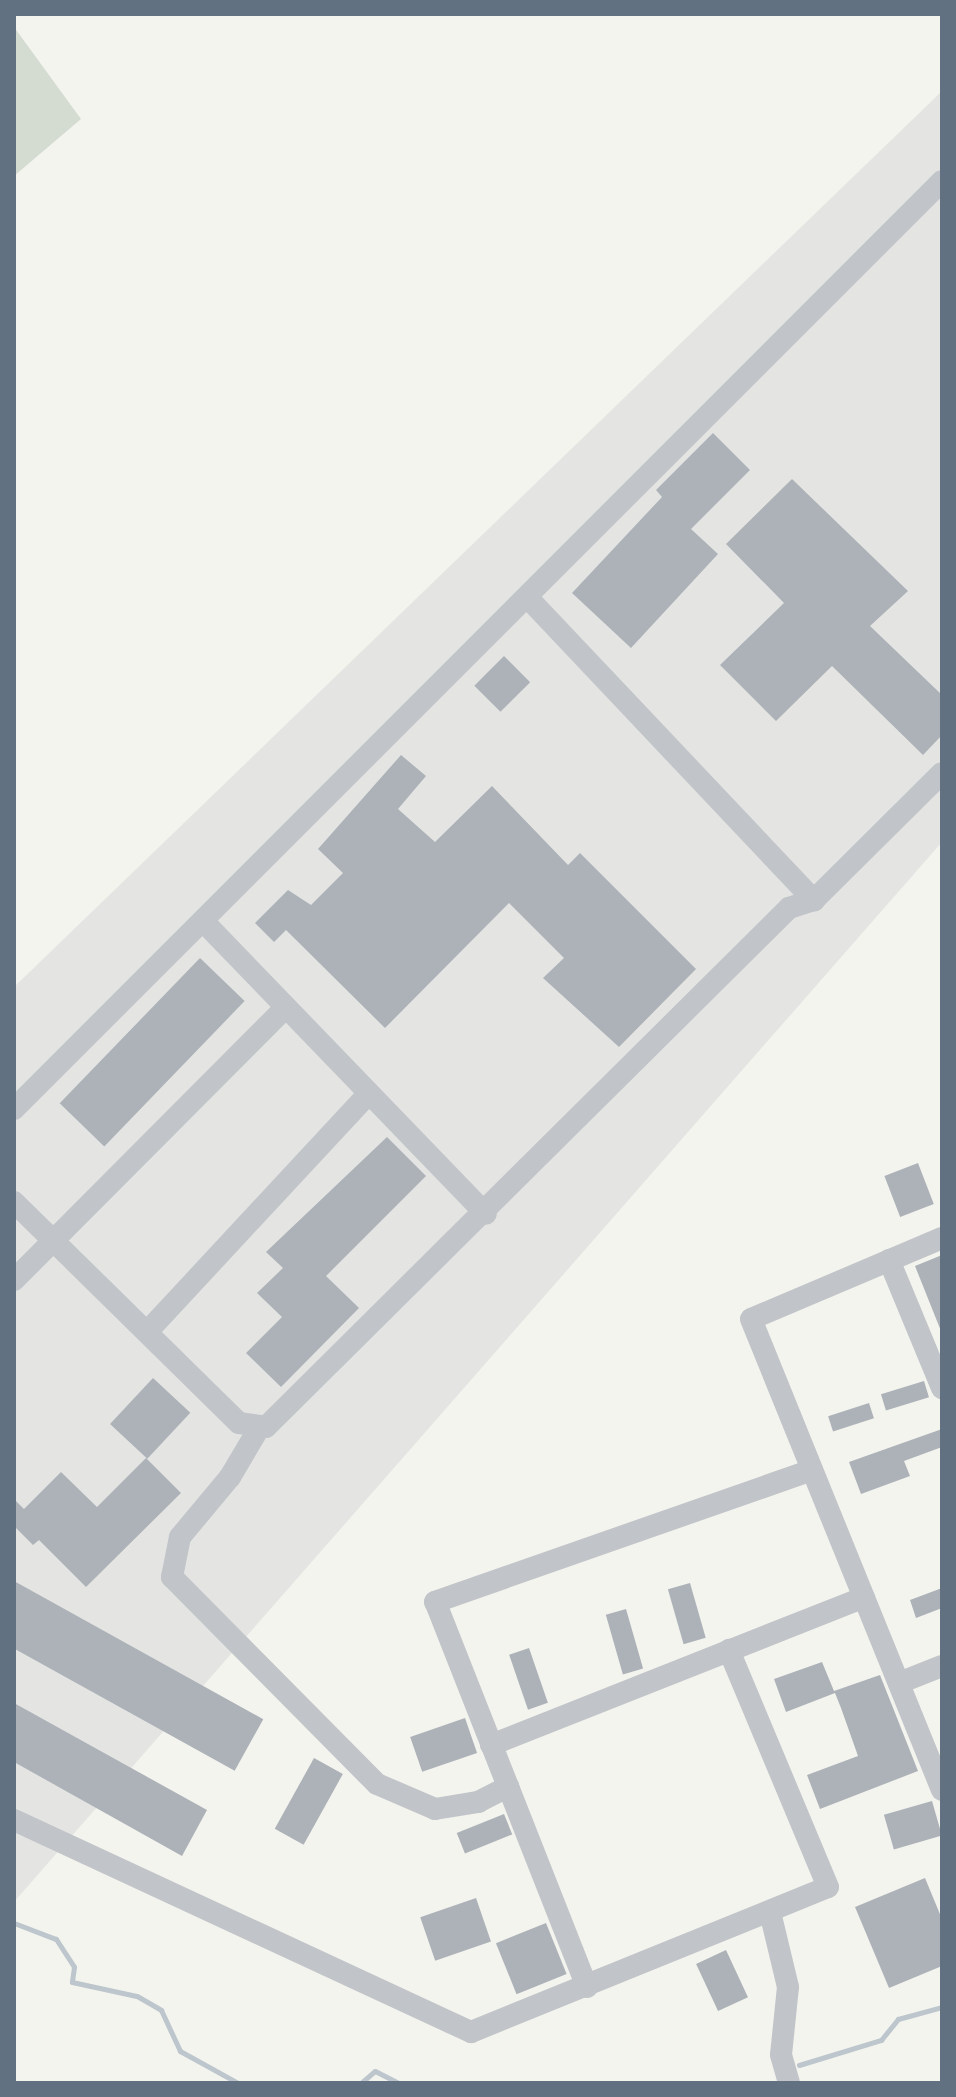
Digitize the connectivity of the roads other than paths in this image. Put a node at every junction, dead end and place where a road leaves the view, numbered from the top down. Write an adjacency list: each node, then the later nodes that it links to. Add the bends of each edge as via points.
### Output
1 (942, 181): 2 (street)
2 (529, 599): 4 (street); 5 (street)
3 (942, 773): 4 (street)
4 (814, 900): 10 (street, via 789,908)
5 (203, 921): 6 (street); 8 (street)
6 (286, 1007): 7 (street); 12 (street)
7 (369, 1093): 10 (street); 15 (street)
8 (14, 1109)
9 (14, 1202): 12 (street)
10 (486, 1214): 17 (street, via 272,1423)
11 (942, 1238): 13 (street)
12 (51, 1239): 14 (street); 15 (street)
13 (889, 1260): 16 (street); 18 (street, via 751,1319)
14 (14, 1280)
15 (147, 1332): 17 (street, via 239,1423)
16 (942, 1388)
17 (259, 1428): 24 (street, via 230,1477 180,1537 172,1577 377,1784 435,1809 478,1802)
18 (812, 1470): 19 (street); 23 (street, via 435,1602)
19 (864, 1597): 20 (street); 22 (street)
20 (729, 1650): 23 (street); 27 (street, via 828,1887)
21 (942, 1666): 22 (street)
22 (899, 1683): 25 (street)
23 (491, 1745): 24 (street)
24 (508, 1787): 28 (street)
25 (942, 1790)
26 (14, 1820): 28 (street, via 471,2032)
27 (770, 1912): 28 (street); 29 (street, via 788,1987 781,2055)
28 (587, 1987)
29 (789, 2083)

